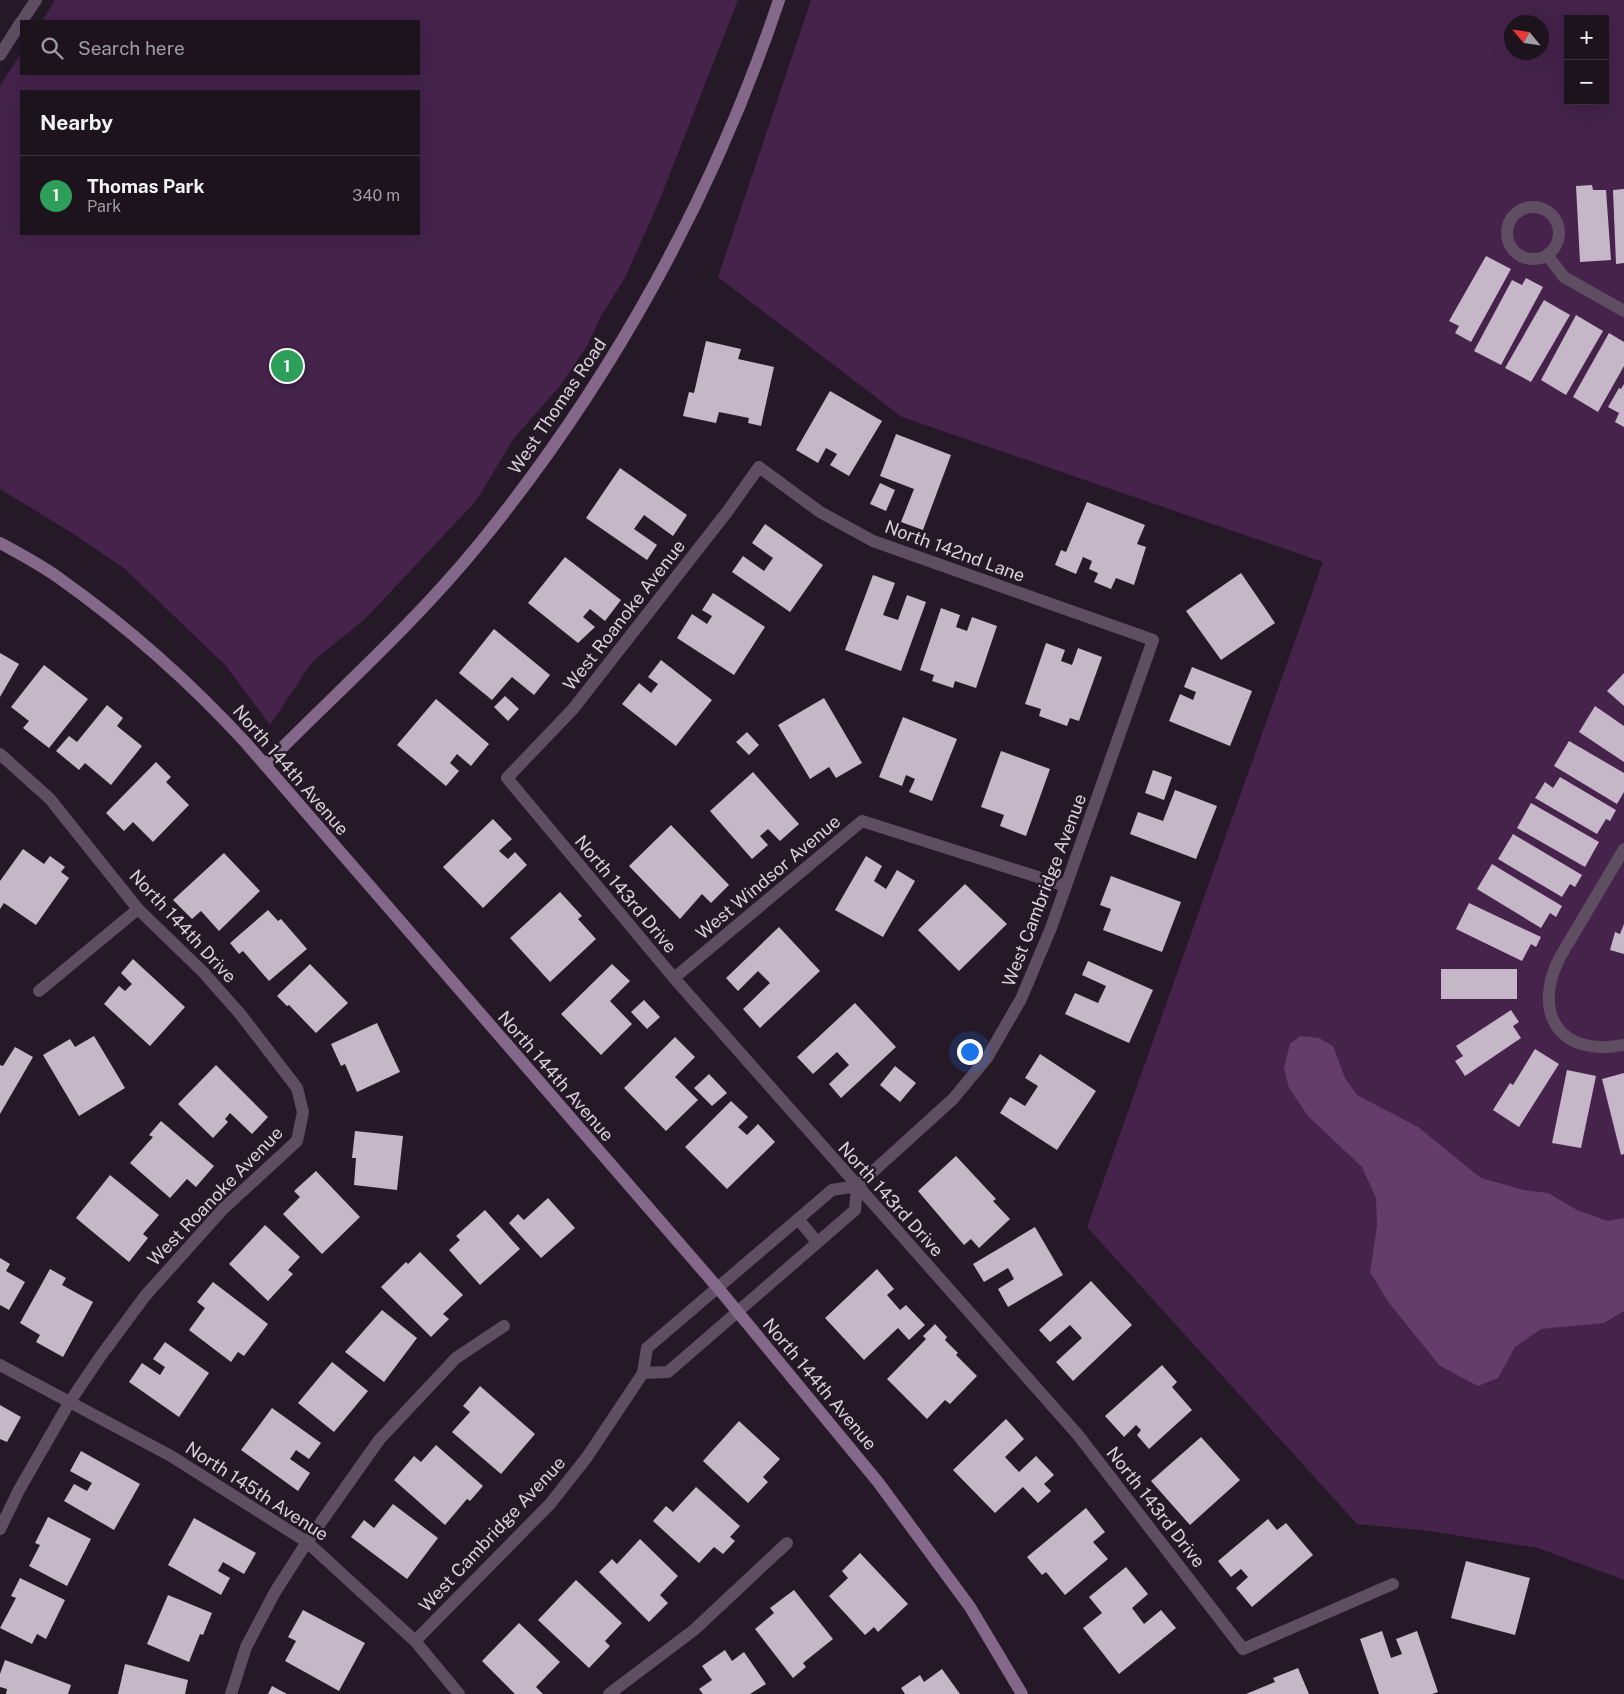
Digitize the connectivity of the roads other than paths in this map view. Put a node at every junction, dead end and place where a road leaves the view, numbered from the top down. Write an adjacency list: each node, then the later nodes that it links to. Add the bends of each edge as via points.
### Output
1 (36, 0): 3 (street)
2 (778, 0): 12 (main road, West Thomas Road, via 766,39 716,164 675,246 610,363 545,460 479,545 413,617)
3 (23, 20)
4 (20, 25): 5 (street)
5 (0, 55)
6 (1547, 255): 6 (street, via 1558,241 1559,232 1552,215 1536,207 1519,211 1506,232 1510,247 1516,254 1532,260); 7 (street, via 1564,277)
7 (1624, 311)
8 (759, 467): 10 (street, North 142nd Lane, via 820,512 873,541); 13 (street, West Roanoke Avenue, via 573,709)
9 (0, 543): 12 (main road, North 144th Avenue, via 58,577 160,657 206,700)
10 (1153, 640): 15 (street, West Cambridge Avenue)
11 (0, 754): 16 (street, North 144th Drive, via 50,799)
12 (265, 765): 24 (main road, North 144th Avenue)
13 (508, 778): 17 (street, North 143rd Drive)
14 (1624, 849): 19 (street, via 1551,975 1548,989 1553,1020 1565,1036 1581,1046 1598,1049)
15 (1066, 886): 17 (street, West Windsor Avenue, via 862,821); 21 (street, West Cambridge Avenue, via 1021,999 987,1058 953,1099)
16 (138, 909): 18 (street); 20 (street, North 144th Drive, via 241,1015 297,1088)
17 (674, 978): 21 (street, North 143rd Drive)
18 (39, 991)
19 (1624, 1046)
20 (303, 1112): 29 (street, West Roanoke Avenue, via 297,1141 223,1209 145,1296)
21 (857, 1186): 22 (street, West Cambridge Avenue, via 832,1190); 23 (street, via 855,1210); 33 (street, North 143rd Drive, via 1078,1436 1243,1649)
22 (799, 1220): 23 (street); 24 (street, West Cambridge Avenue)
23 (817, 1242): 25 (street)
24 (718, 1288): 25 (main road, North 144th Avenue); 28 (street, West Cambridge Avenue, via 647,1348)
25 (736, 1311): 28 (street, via 668,1372); 38 (main road, North 144th Avenue, via 878,1482 970,1607)
26 (504, 1326): 31 (street, via 456,1358 379,1440)
27 (0, 1365): 29 (street, North 145th Avenue)
28 (643, 1373): 34 (street, West Cambridge Avenue, via 587,1457 550,1504)
29 (69, 1402): 30 (street, West Roanoke Avenue); 31 (street, North 145th Avenue, via 170,1456)
30 (0, 1528)
31 (307, 1542): 34 (street, North 145th Avenue); 35 (street, via 275,1592 246,1647)
32 (788, 1544): 37 (street, via 694,1630)
33 (1393, 1584)
34 (415, 1642): 36 (street, North 145th Avenue)
35 (231, 1694)
36 (459, 1694)
37 (609, 1694)
38 (1022, 1694)

